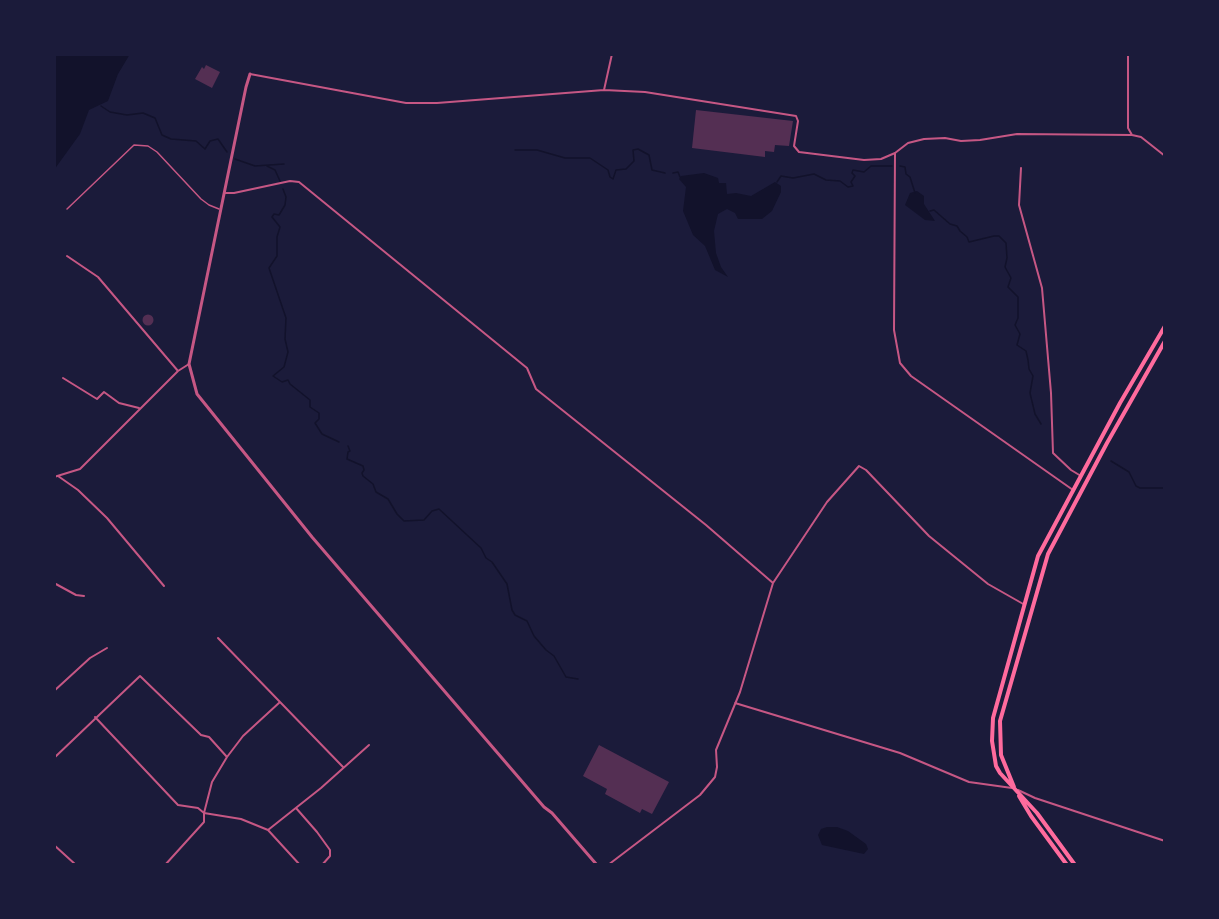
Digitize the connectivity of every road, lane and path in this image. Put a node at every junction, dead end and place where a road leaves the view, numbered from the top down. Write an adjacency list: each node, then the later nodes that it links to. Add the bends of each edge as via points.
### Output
1 (612, 54): 4 (street)
2 (1128, 54): 5 (street, via 1127,116)
3 (250, 74): 4 (street, via 406,103); 9 (street)
4 (604, 90): 6 (street, via 645,92 796,116 794,146 799,152 864,160)
5 (1132, 135): 6 (street, via 1017,134 980,140 924,139 908,143); 7 (street, via 1141,137)
6 (895, 153): 21 (street, via 894,330 898,357 905,370)
7 (1165, 156)
8 (1021, 168): 19 (street, via 1019,205 1042,288 1053,453)
9 (224, 192): 11 (street); 23 (street, via 299,182 527,368 536,389)
10 (67, 209): 11 (lane, via 129,148 141,145 157,152 201,199)
11 (220, 209): 15 (street)
12 (67, 256): 16 (street, via 98,277)
13 (1165, 326): 19 (main road)
14 (1165, 341): 37 (main road, via 1048,554 1000,721 1001,755)
15 (189, 364): 16 (street); 47 (street, via 197,394 312,537)
16 (178, 371): 18 (street)
17 (63, 378): 18 (street, via 97,399 104,392 119,403)
18 (140, 408): 20 (street, via 80,469)
19 (1081, 476): 21 (main road)
20 (56, 477): 24 (street, via 78,490 107,518)
21 (1073, 490): 26 (main road, via 1038,556)
22 (54, 583): 25 (street)
23 (773, 583): 26 (street, via 827,502 859,466 937,543 988,584); 31 (street)
24 (164, 586)
25 (84, 596)
26 (1025, 605): 37 (main road, via 992,729 996,766)
27 (218, 638): 30 (street)
28 (107, 648): 29 (street)
29 (54, 691)
30 (280, 702): 34 (street, via 243,736); 36 (street)
31 (735, 703): 37 (street, via 900,753 969,782); 48 (street, via 716,750 715,777 709,785)
32 (95, 717): 34 (street, via 140,676); 35 (street); 39 (street, via 178,805 198,808)
33 (369, 744): 36 (street)
34 (227, 757): 39 (street, via 212,782)
35 (54, 758)
36 (343, 767): 38 (street)
37 (1015, 789): 41 (street); 49 (main road); 50 (main road)
38 (296, 808): 40 (street); 46 (street, via 330,850)
39 (204, 813): 40 (street, via 241,819); 44 (street, via 204,822)
40 (268, 830): 45 (street)
41 (1165, 841)
42 (54, 845): 43 (street)
43 (76, 865)
44 (165, 865)
45 (300, 865)
46 (322, 865)
47 (597, 865)
48 (608, 865)
49 (1067, 865)
50 (1075, 865)

